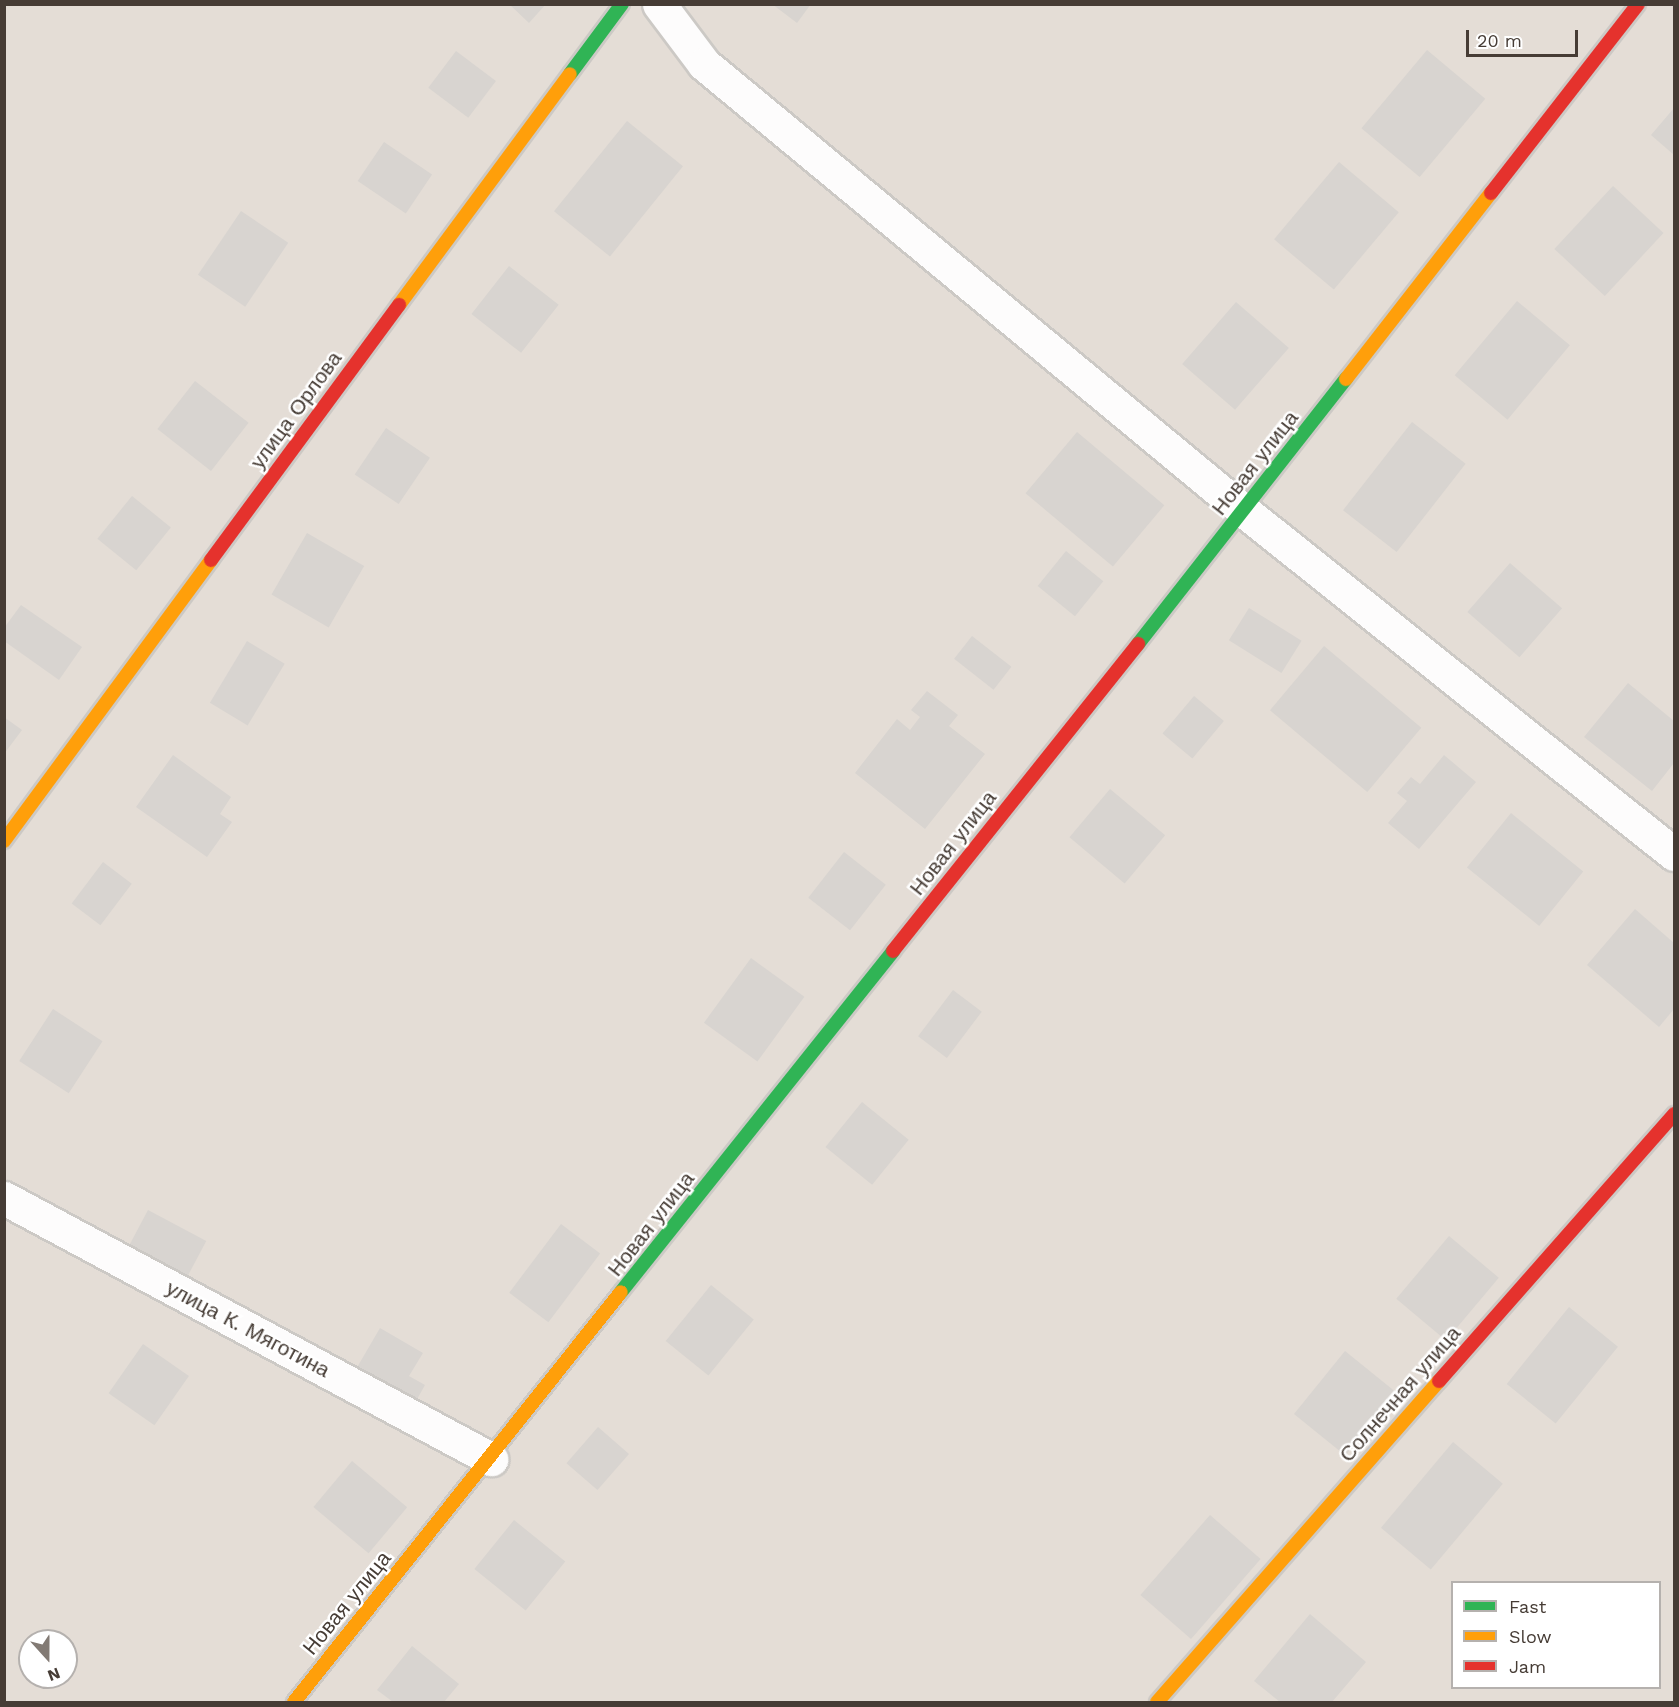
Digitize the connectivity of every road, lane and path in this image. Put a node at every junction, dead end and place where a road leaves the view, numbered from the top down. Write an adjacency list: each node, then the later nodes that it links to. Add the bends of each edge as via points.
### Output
1 (622, 4): 5 (street, улица Орлова)
2 (659, 4): 4 (street, via 704,64)
3 (1638, 4): 4 (street, Новая улица)
4 (1244, 512): 6 (street); 9 (street, Новая улица)
5 (4, 841)
6 (1674, 854)
7 (1674, 1114): 11 (street, Солнечная улица)
8 (4, 1198): 9 (street, улица К. Мяготина)
9 (491, 1459): 10 (street, Новая улица)
10 (294, 1702)
11 (1157, 1702)

